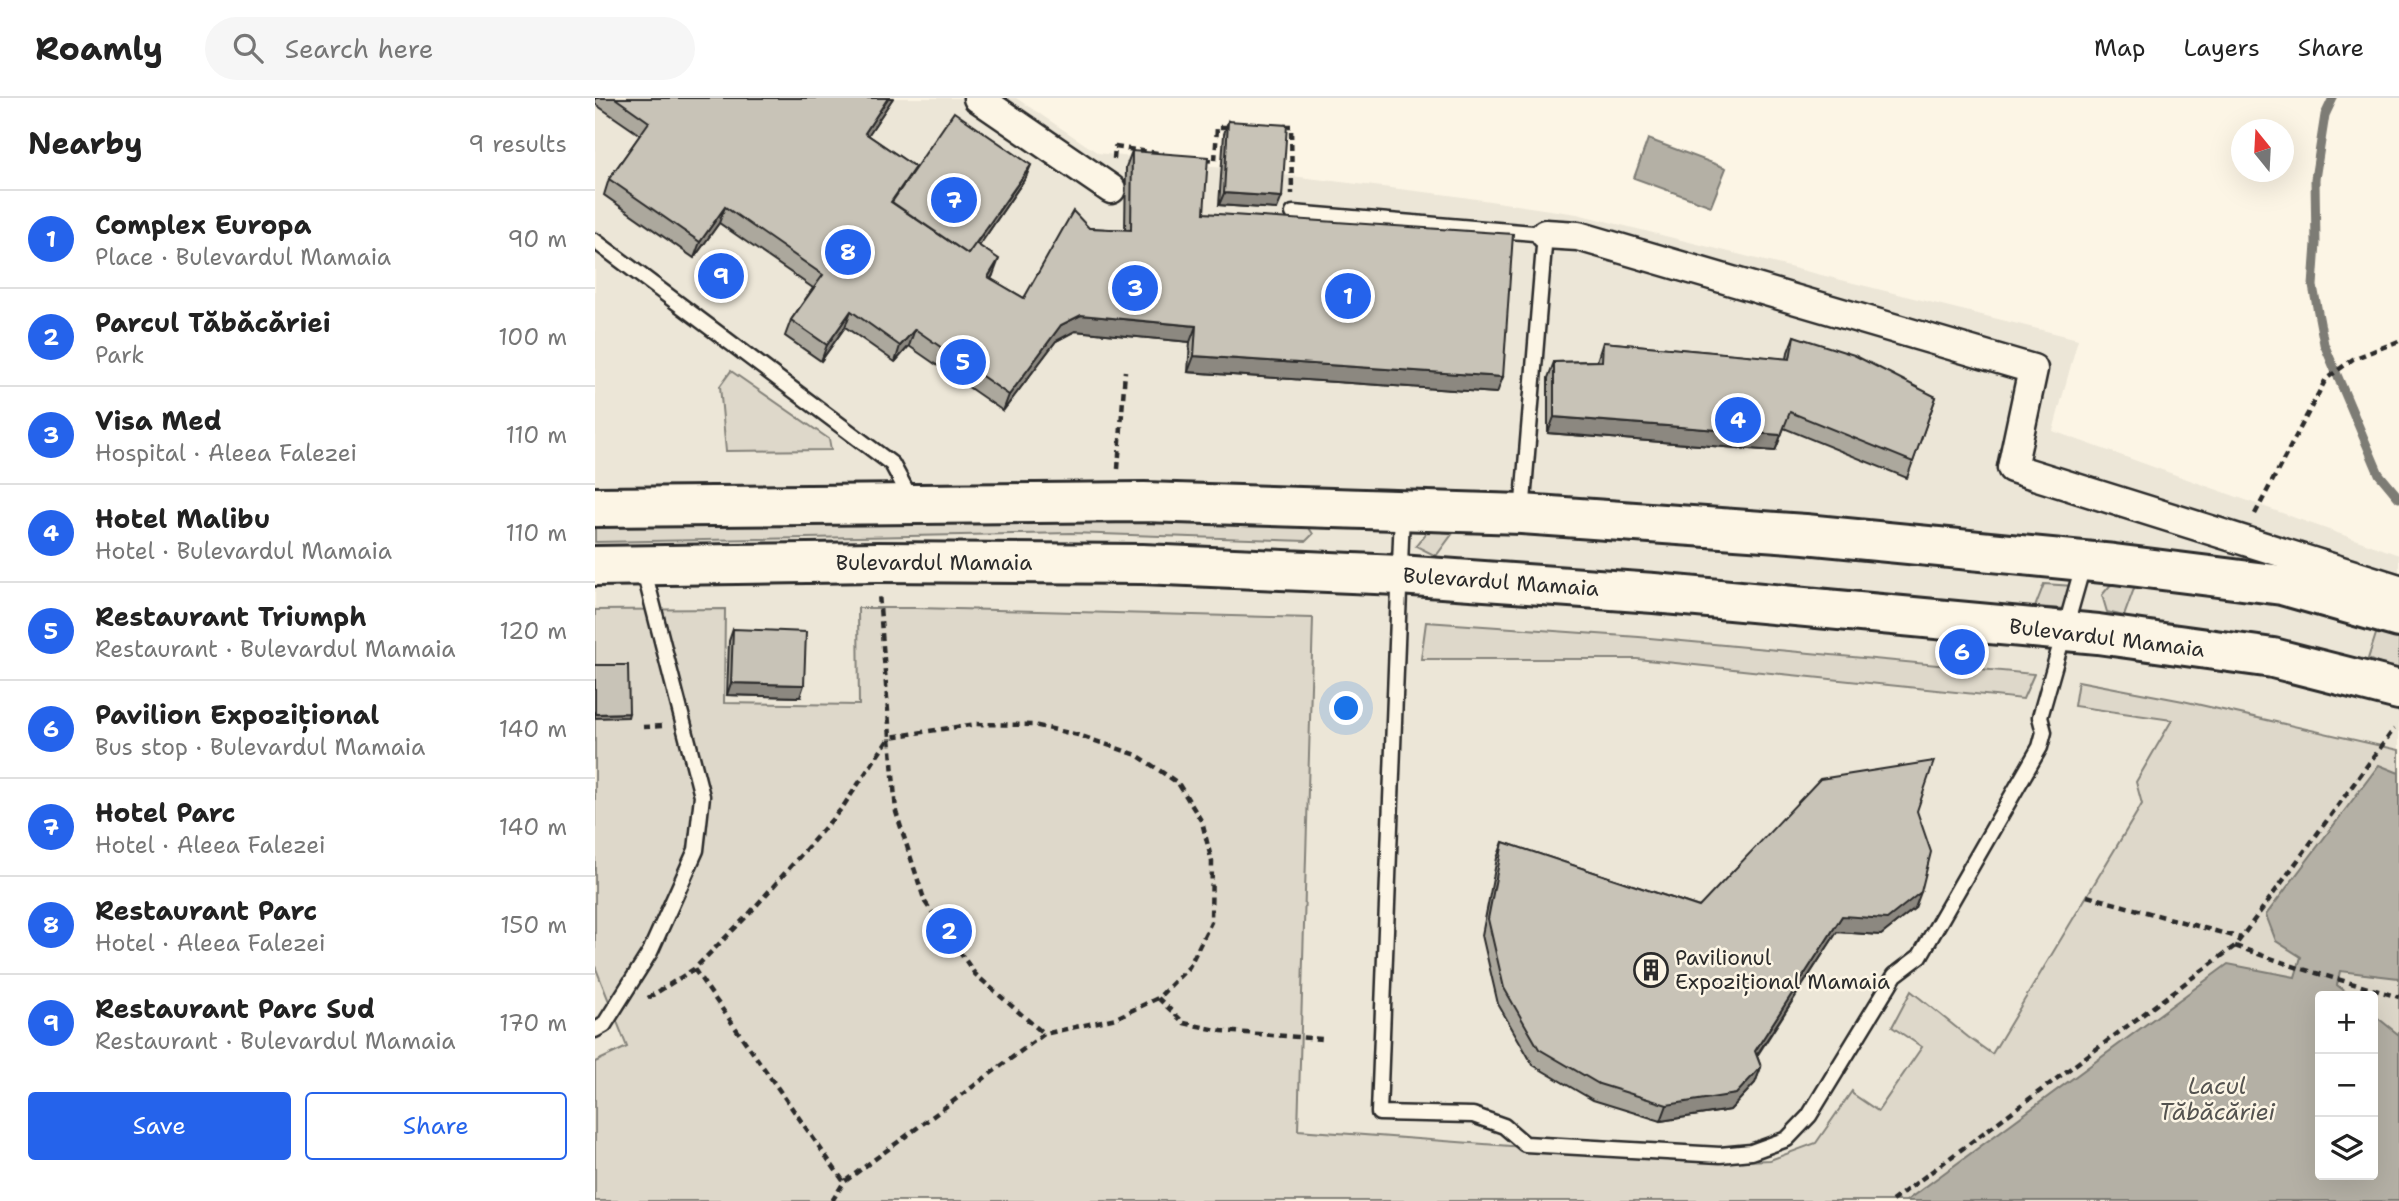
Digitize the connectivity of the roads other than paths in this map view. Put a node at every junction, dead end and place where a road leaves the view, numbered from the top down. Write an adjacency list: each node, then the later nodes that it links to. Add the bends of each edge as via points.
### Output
1 (978, 98): 2 (street)
2 (1111, 189)
3 (1293, 213): 4 (lane)
4 (1545, 234): 9 (lane); 14 (street, via 1578,236 2033,369 2012,468)
5 (595, 242): 6 (lane, via 892,464)
6 (913, 502): 7 (main road); 8 (main road)
7 (595, 507)
8 (1403, 508): 9 (main road); 13 (lane)
9 (1522, 514): 10 (main road, via 1805,534)
10 (2084, 561): 15 (main road, via 2282,585); 16 (lane)
11 (595, 566): 12 (main road, Bulevardul Mamaia)
12 (642, 566): 13 (main road, Bulevardul Mamaia, via 1142,564); 18 (lane, via 702,796 696,850 650,952)
13 (1399, 575): 16 (main road, Bulevardul Mamaia); 16 (lane, via 1379,1113 1473,1115 1504,1126 1525,1144 1720,1156 1751,1153 1787,1139 1809,1116 1895,975 1920,956 2040,747 2044,732 2040,717)
14 (2399, 589)
15 (2399, 618)
16 (2063, 631): 17 (main road, Bulevardul Mamaia, via 2273,658)
17 (2399, 690)
18 (599, 1027)

